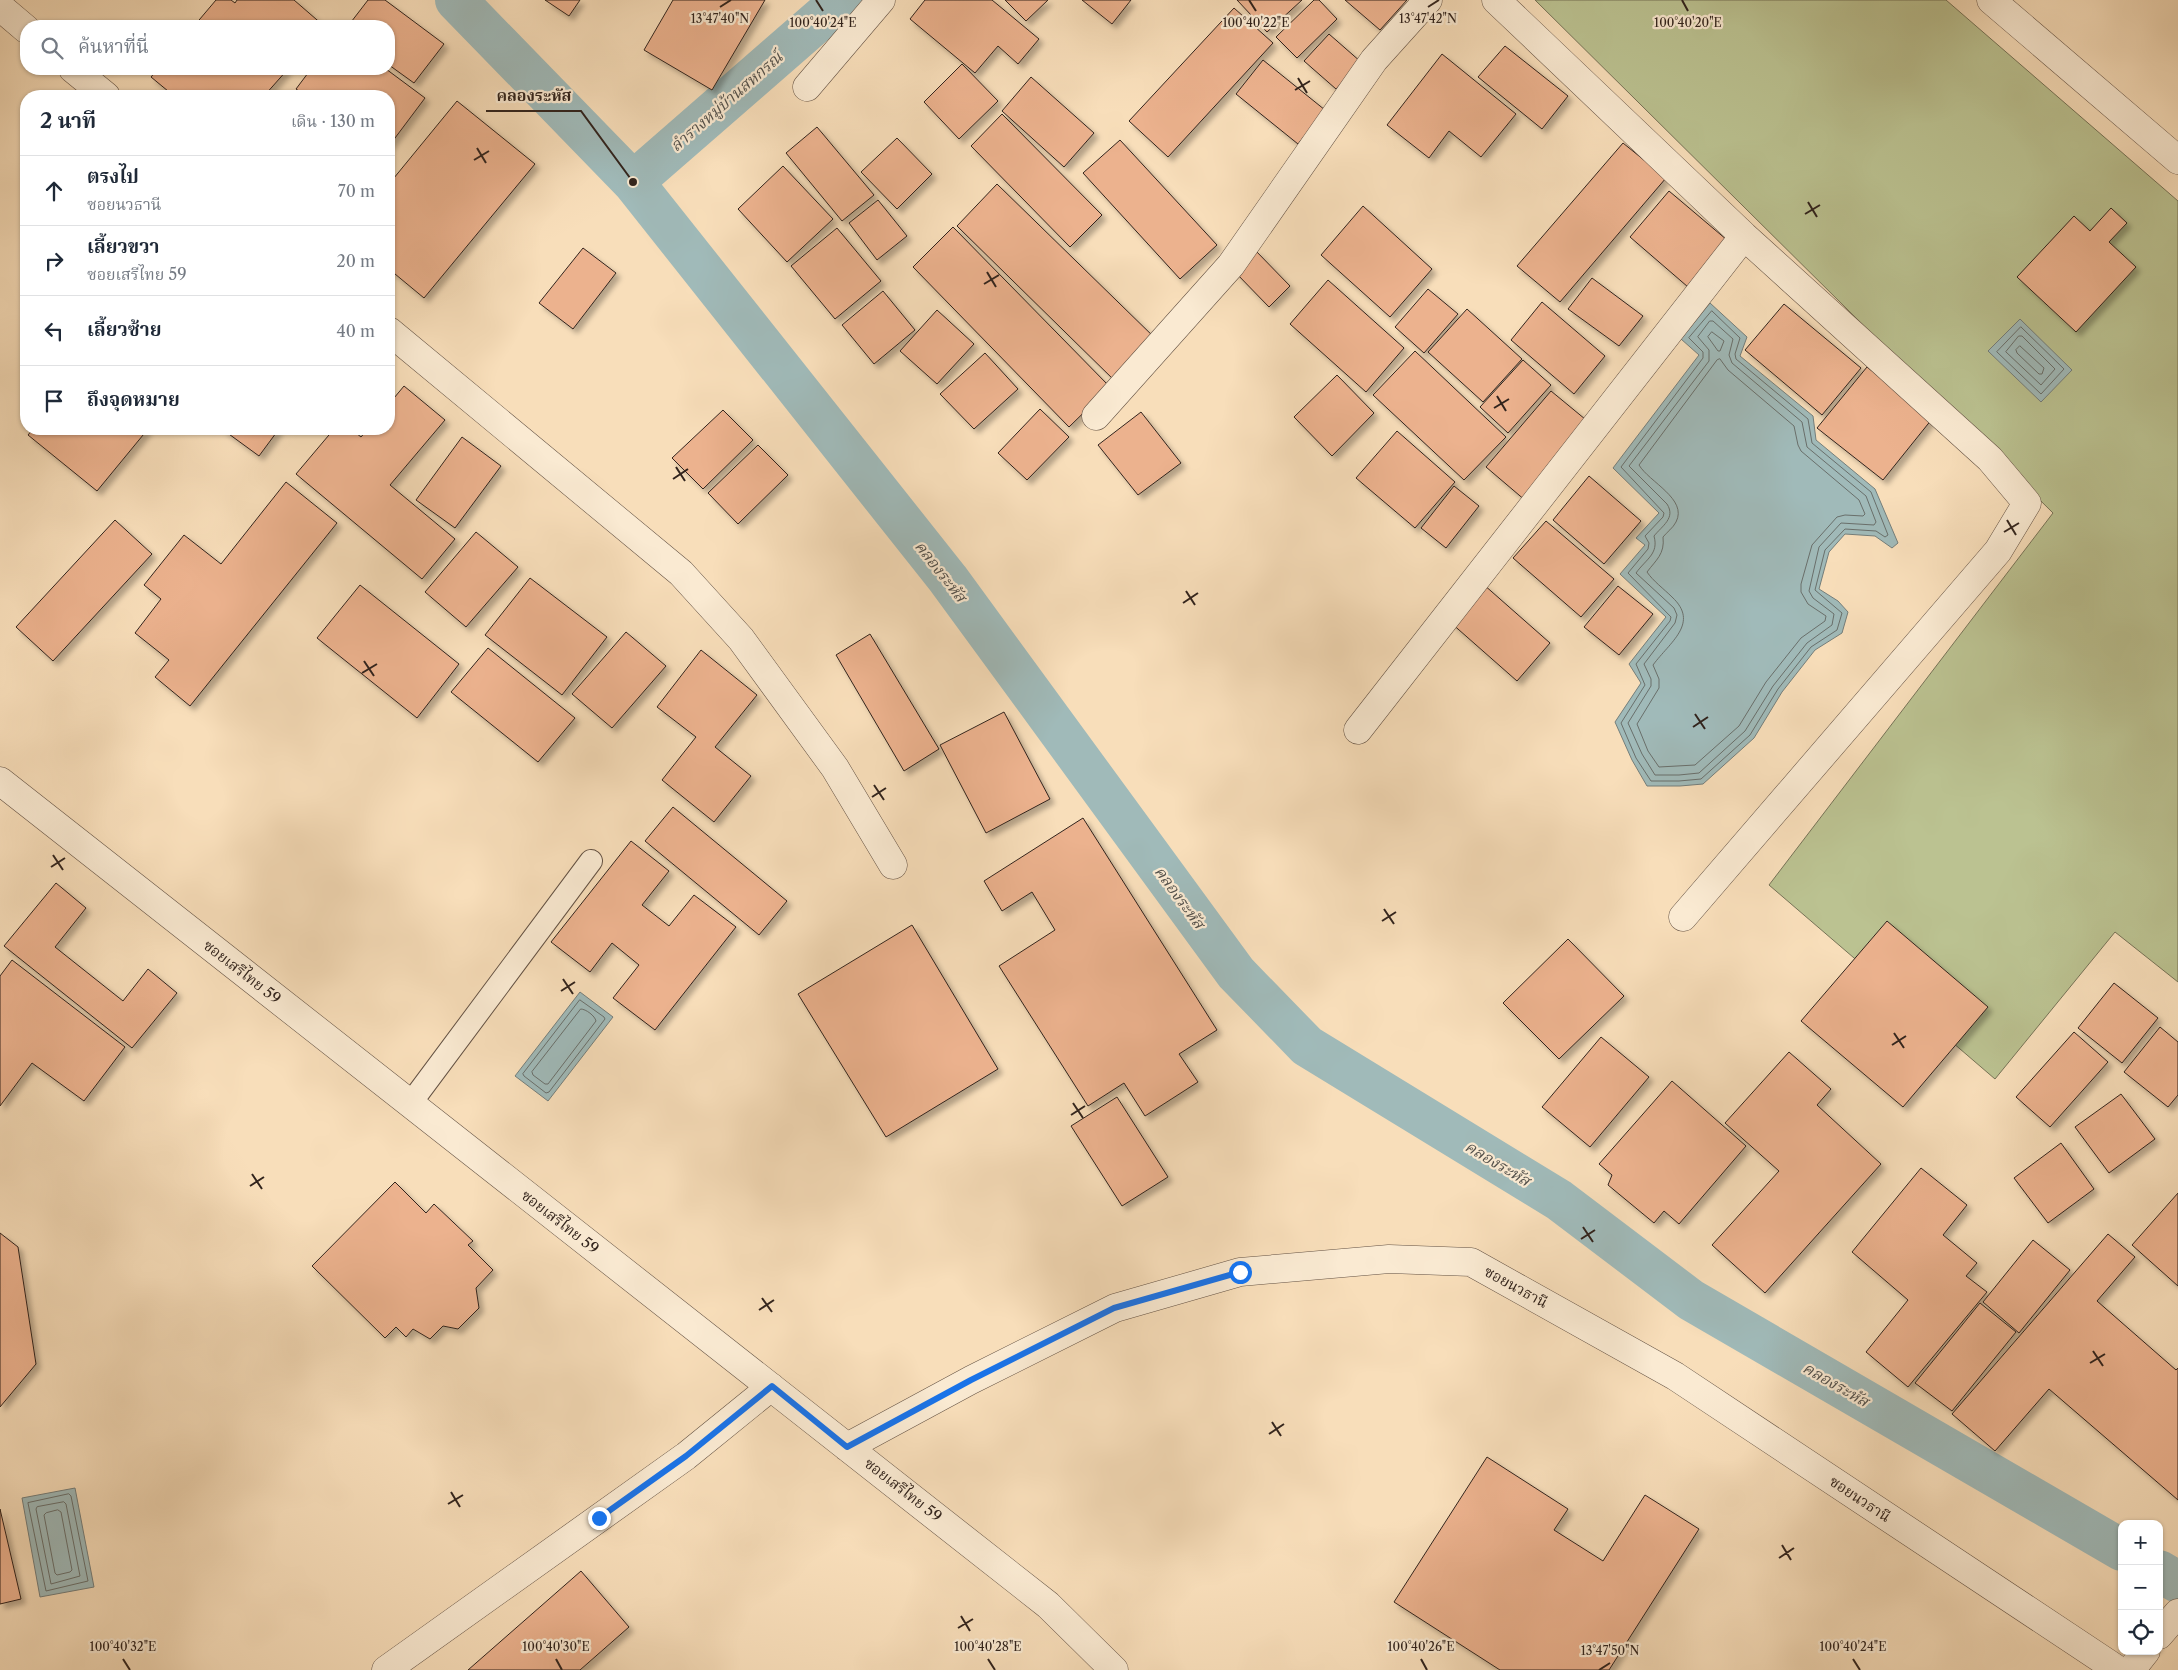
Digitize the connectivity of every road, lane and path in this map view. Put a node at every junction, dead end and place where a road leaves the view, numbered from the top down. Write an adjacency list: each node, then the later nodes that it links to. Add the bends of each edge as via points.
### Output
1 (881, 0): 8 (street)
2 (1428, 0): 13 (street, via 1374,60 1231,265)
3 (1496, 0): 11 (street)
4 (1991, 0): 10 (street)
5 (0, 7): 6 (street)
6 (20, 24)
7 (80, 75): 9 (street)
8 (807, 88)
9 (99, 90)
10 (2178, 160)
11 (1744, 236): 14 (street); 18 (street, via 1990,459 2027,502 1998,552)
12 (395, 336): 17 (street, via 681,573 741,640 835,768)
13 (1096, 416)
14 (1358, 730)
15 (0, 781): 19 (street, ซอยเสรีไทย 59)
16 (591, 861): 19 (lane)
17 (893, 865)
18 (1683, 918)
19 (410, 1104): 20 (street, ซอยเสรีไทย 59)
20 (772, 1386): 21 (street, ซอยเสรีไทย 59); 25 (street, via 686,1456)
21 (847, 1447): 24 (street, ซอยนวธานี, via 1114,1308 1240,1272 1389,1259 1471,1262 1675,1376); 26 (street, ซอยเสรีไทย 59, via 1048,1606)
22 (2178, 1612): 23 (street)
23 (2163, 1630)
24 (2133, 1663)
25 (386, 1670)
26 (1114, 1670)

